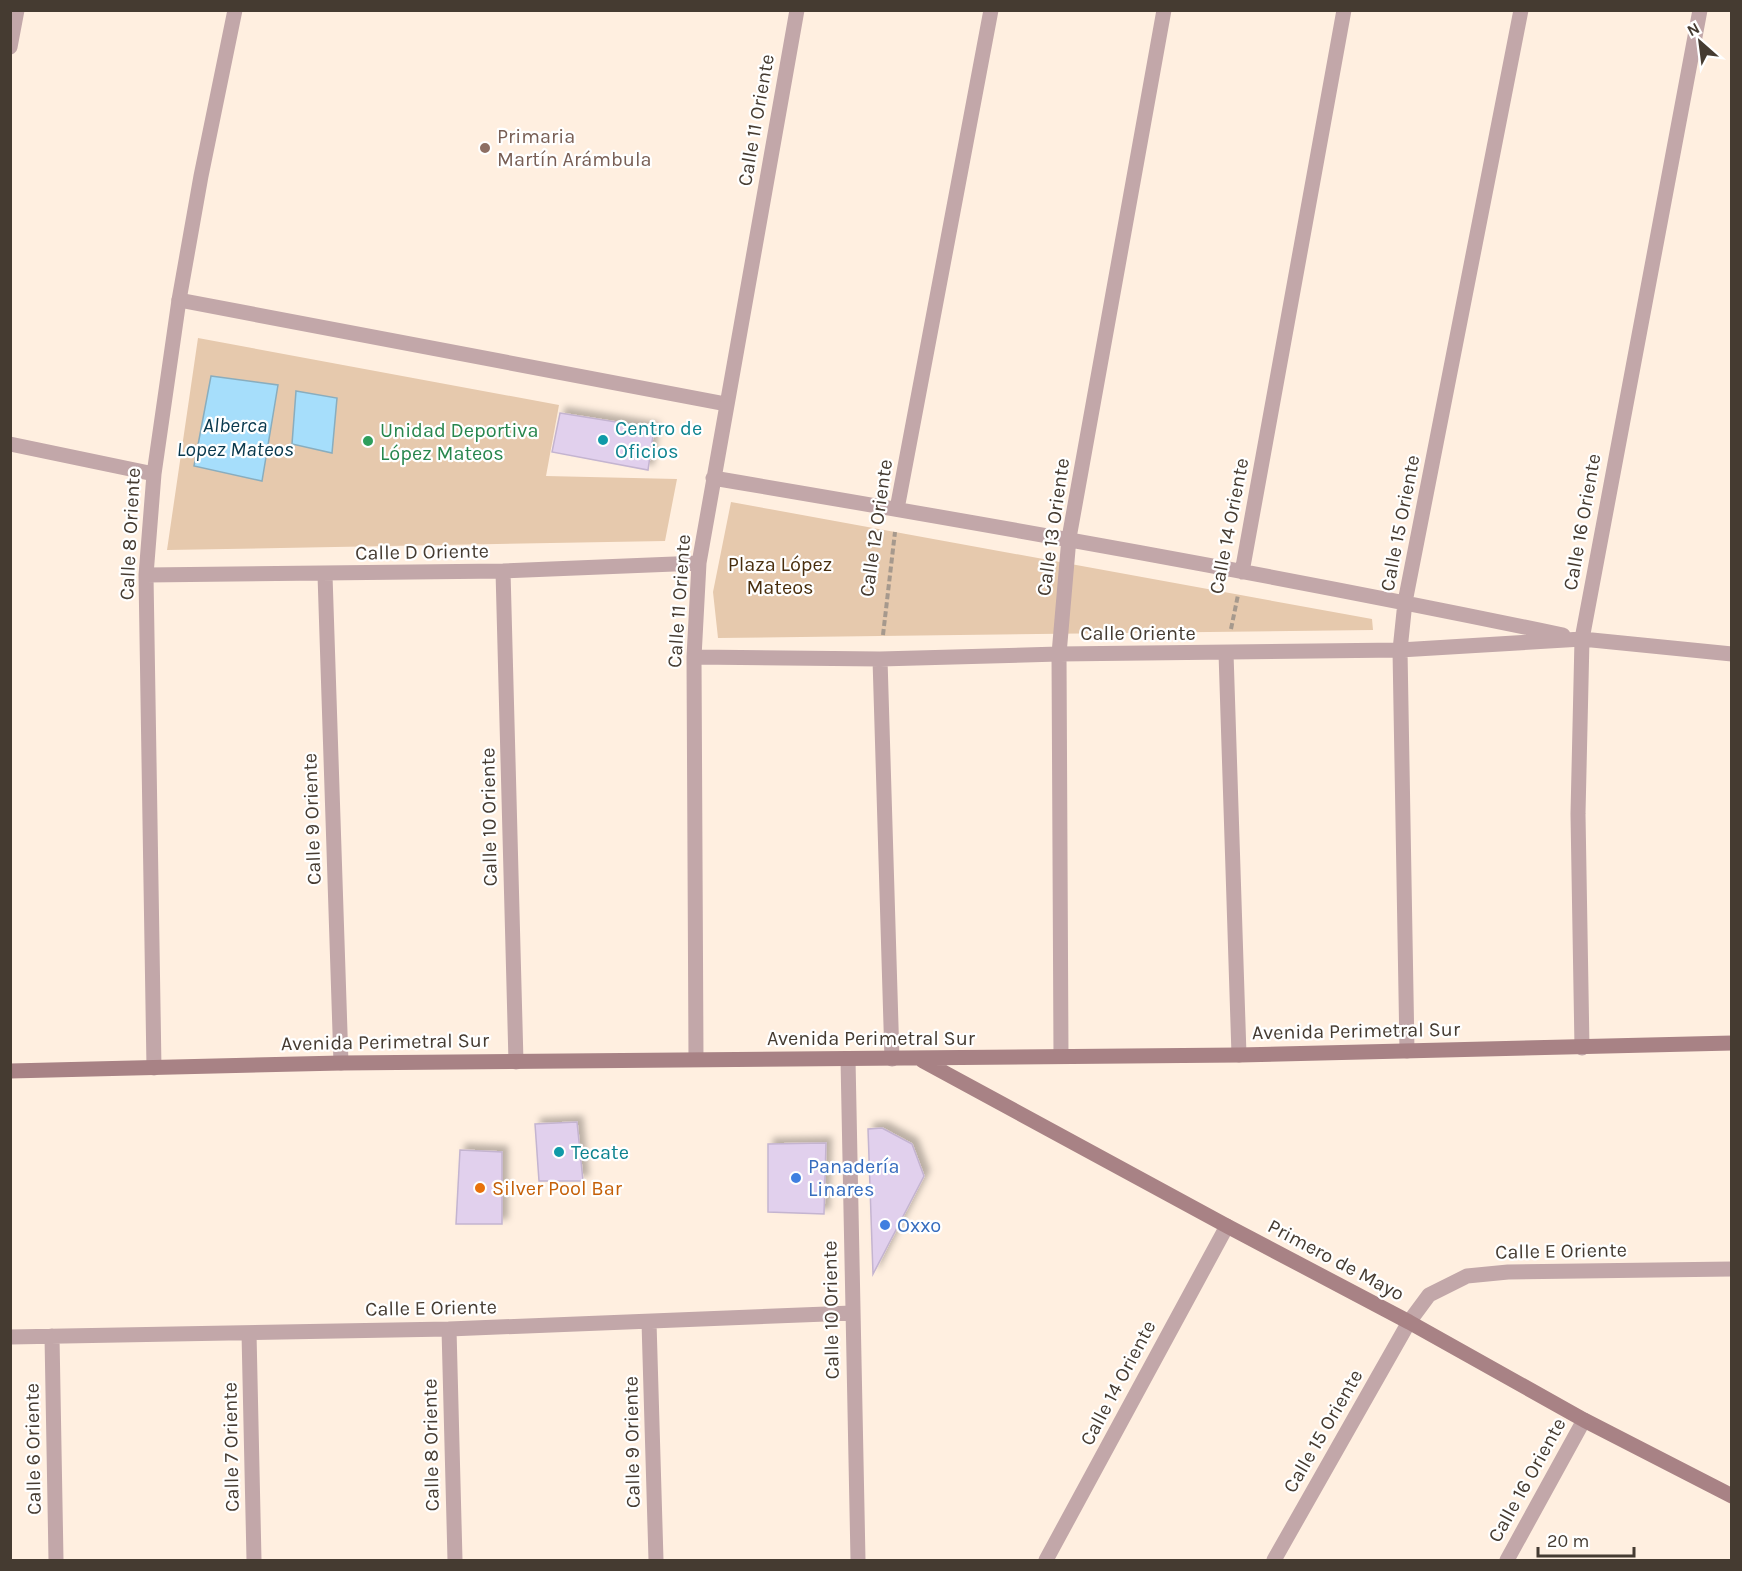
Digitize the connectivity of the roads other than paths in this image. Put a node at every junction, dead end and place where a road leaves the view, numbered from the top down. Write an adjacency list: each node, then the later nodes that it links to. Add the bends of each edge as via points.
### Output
1 (17, 10): 9 (street)
2 (235, 10): 10 (street, Calle 8 Oriente)
3 (797, 10): 11 (street, Calle 11 Oriente)
4 (991, 10): 15 (street, Calle 12 Oriente)
5 (1164, 10): 16 (street, Calle 13 Oriente)
6 (1344, 10): 19 (street, Calle 14 Oriente)
7 (1521, 10): 22 (street, Calle 15 Oriente)
8 (1700, 10): 23 (street, Calle 16 Oriente)
9 (10, 47)
10 (179, 300): 11 (street); 13 (street, Calle 8 Oriente)
11 (726, 404): 14 (street, Calle 11 Oriente)
12 (10, 444): 13 (street)
13 (153, 474): 21 (street, Calle 8 Oriente)
14 (713, 478): 15 (street, Calle Oriente); 17 (street, Calle 11 Oriente)
15 (897, 509): 16 (street, Calle Oriente)
16 (1069, 538): 19 (street, Calle Oriente); 26 (street, Calle 13 Oriente)
17 (699, 563): 18 (street, Calle D Oriente); 28 (street, Calle 11 Oriente)
18 (503, 572): 20 (street, Calle D Oriente); 40 (street, Calle 10 Oriente)
19 (1242, 572): 22 (street, Calle Oriente)
20 (325, 574): 21 (street, Calle D Oriente); 39 (street, Calle 9 Oriente)
21 (146, 575): 41 (street, Calle 8 Oriente)
22 (1405, 602): 23 (street, Calle Oriente); 24 (street, Calle 15 Oriente)
23 (1582, 639): 24 (street, Calle Oriente); 27 (street, Calle Oriente); 31 (street, Calle 16 Oriente, via 1578,814)
24 (1400, 650): 25 (street, Calle Oriente); 32 (street, Calle 15 Oriente)
25 (1226, 653): 26 (street, Calle Oriente); 33 (street)
26 (1059, 654): 29 (street, Calle Oriente); 34 (street, Calle 13 Oriente)
27 (1731, 654)
28 (694, 657): 29 (street, Calle Oriente); 35 (street, Calle 11 Oriente)
29 (880, 659): 37 (street)
30 (1731, 1043): 31 (street, Avenida Perimetral Sur)
31 (1582, 1048): 32 (street, Avenida Perimetral Sur)
32 (1407, 1051): 33 (street, Avenida Perimetral Sur)
33 (1239, 1055): 34 (street, Avenida Perimetral Sur)
34 (1061, 1056): 38 (street, Avenida Perimetral Sur)
35 (696, 1059): 36 (street, Avenida Perimetral Sur); 40 (street, Avenida Perimetral Sur)
36 (848, 1059): 37 (street, Avenida Perimetral Sur); 45 (street, Calle 10 Oriente)
37 (892, 1059): 38 (street, Avenida Perimetral Sur)
38 (921, 1059): 43 (street, Primero de Mayo)
39 (341, 1062): 40 (street, Avenida Perimetral Sur); 41 (street, Avenida Perimetral Sur)
40 (516, 1062)
41 (154, 1068): 42 (street, Avenida Perimetral Sur)
42 (10, 1071)
43 (1227, 1226): 47 (street, Primero de Mayo); 59 (street, Calle 14 Oriente)
44 (1731, 1269): 47 (street, Calle E Oriente, via 1467,1276 1430,1295)
45 (852, 1313): 46 (street, Calle E Oriente); 58 (street, Calle 10 Oriente)
46 (650, 1322): 48 (street, Calle E Oriente); 57 (street, Calle 9 Oriente)
47 (1409, 1322): 52 (street, Primero de Mayo); 60 (street, Calle 15 Oriente)
48 (450, 1329): 49 (street, Calle E Oriente); 56 (street, Calle 8 Oriente)
49 (249, 1333): 51 (street, Calle E Oriente); 55 (street, Calle 7 Oriente)
50 (10, 1336): 51 (street, Calle E Oriente)
51 (52, 1336): 54 (street, Calle 6 Oriente)
52 (1584, 1420): 53 (street, Primero de Mayo); 61 (street, Calle 16 Oriente)
53 (1731, 1496)
54 (56, 1560)
55 (254, 1560)
56 (455, 1560)
57 (656, 1560)
58 (858, 1560)
59 (1046, 1560)
60 (1274, 1560)
61 (1507, 1560)

